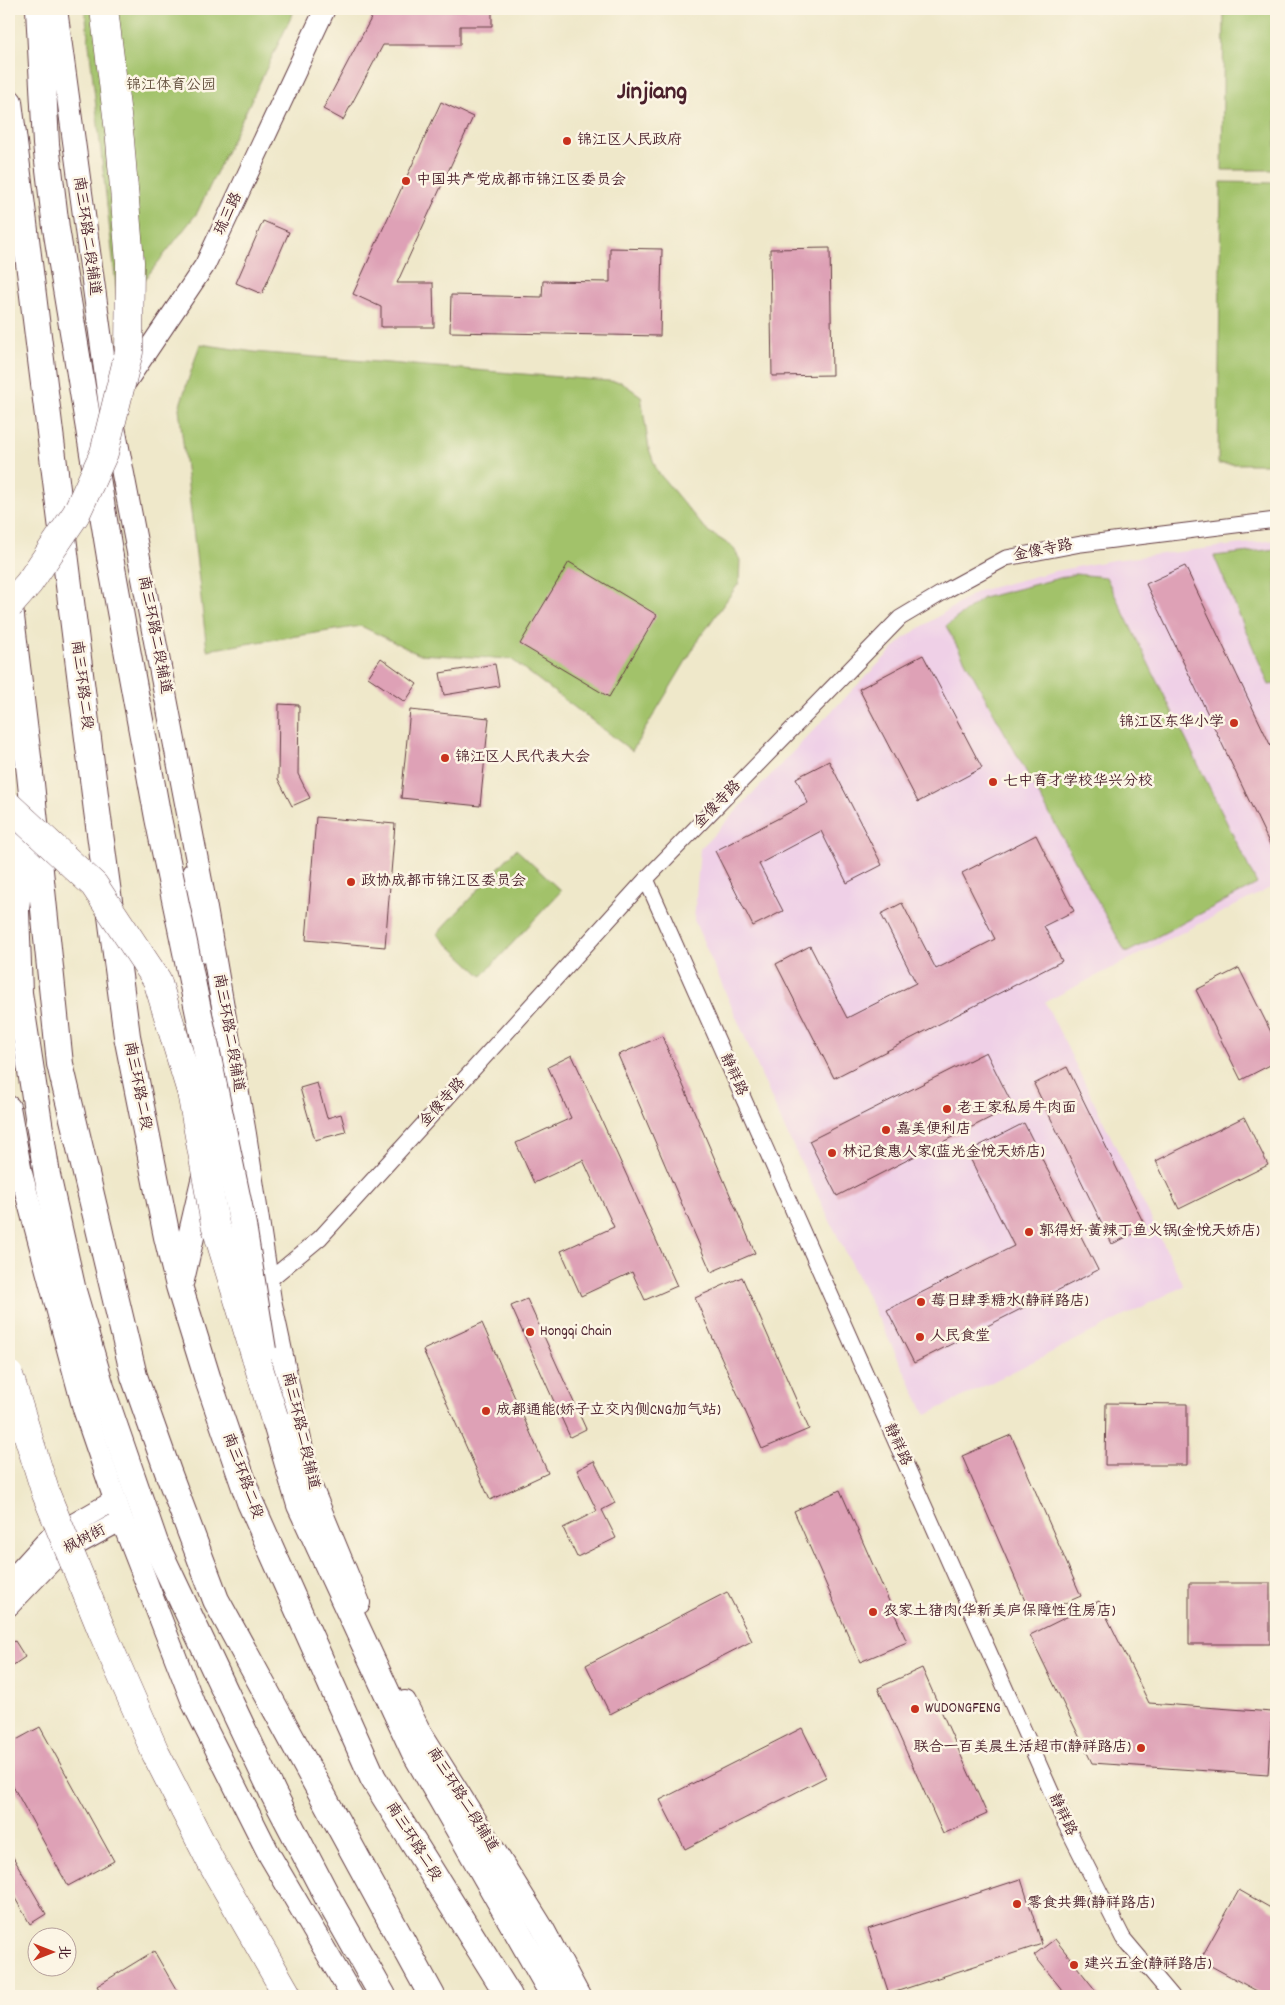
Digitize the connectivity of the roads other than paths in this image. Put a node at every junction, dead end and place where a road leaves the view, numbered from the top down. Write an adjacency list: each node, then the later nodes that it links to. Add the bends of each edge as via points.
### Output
1 (39, 9): 21 (highway, bridge, via 46,144 56,228 110,557 158,818 243,1225)
2 (56, 9): 6 (main road, 南三环路二段辅道)
3 (104, 9): 9 (highway, bridge, via 120,140 130,262 129,352 104,454 76,514 29,583)
4 (326, 9): 6 (street, 琉三路, via 205,265)
5 (9, 102): 14 (highway, 南三环路二段)
6 (110, 406): 12 (main road, 南三环路二段辅道)
7 (1276, 520): 13 (street, 金像寺路, via 1081,544 1006,558 947,590 900,618)
8 (9, 600): 10 (highway)
9 (9, 606)
10 (30, 774): 26 (highway, via 16,910 19,993 47,1175 73,1291 98,1378 154,1544 274,1795); 31 (highway, via 60,1064 134,1376 216,1600)
11 (9, 806): 14 (highway, bridge, via 94,885)
12 (189, 819): 16 (street, via 196,970); 18 (main road, 南三环路二段辅道, via 246,1134)
13 (646, 879): 18 (street, 金像寺路, via 320,1238); 35 (street, 静祥路, via 1066,1823 1123,1938)
14 (110, 909): 19 (highway, 南三环路二段, via 127,1036); 21 (highway, bridge, via 157,980 191,1092 215,1224)
15 (9, 1107): 17 (main road)
16 (216, 1127): 19 (highway); 22 (street, via 241,1273)
17 (15, 1179): 23 (main road)
18 (268, 1281): 22 (main road, 南三环路二段辅道)
19 (179, 1286): 32 (highway, 南三环路二段, via 250,1502 372,1778)
20 (9, 1374): 27 (highway, bridge, via 46,1494 148,1736 211,1862)
21 (274, 1417): 33 (highway, via 300,1505 414,1751)
22 (309, 1482): 34 (main road, 南三环路二段辅道, via 359,1605 418,1728 542,1927)
23 (118, 1510): 24 (street, 枫树街, via 49,1538); 25 (street, 枫树街, via 58,1555); 28 (main road, via 194,1705 270,1856)
24 (9, 1582)
25 (9, 1606)
26 (330, 1902): 29 (highway); 30 (highway)
27 (288, 1996)
28 (352, 1996)
29 (370, 1996)
30 (383, 1996)
31 (432, 1996)
32 (509, 1996)
33 (554, 1996)
34 (579, 1996)
35 (1172, 1996)

